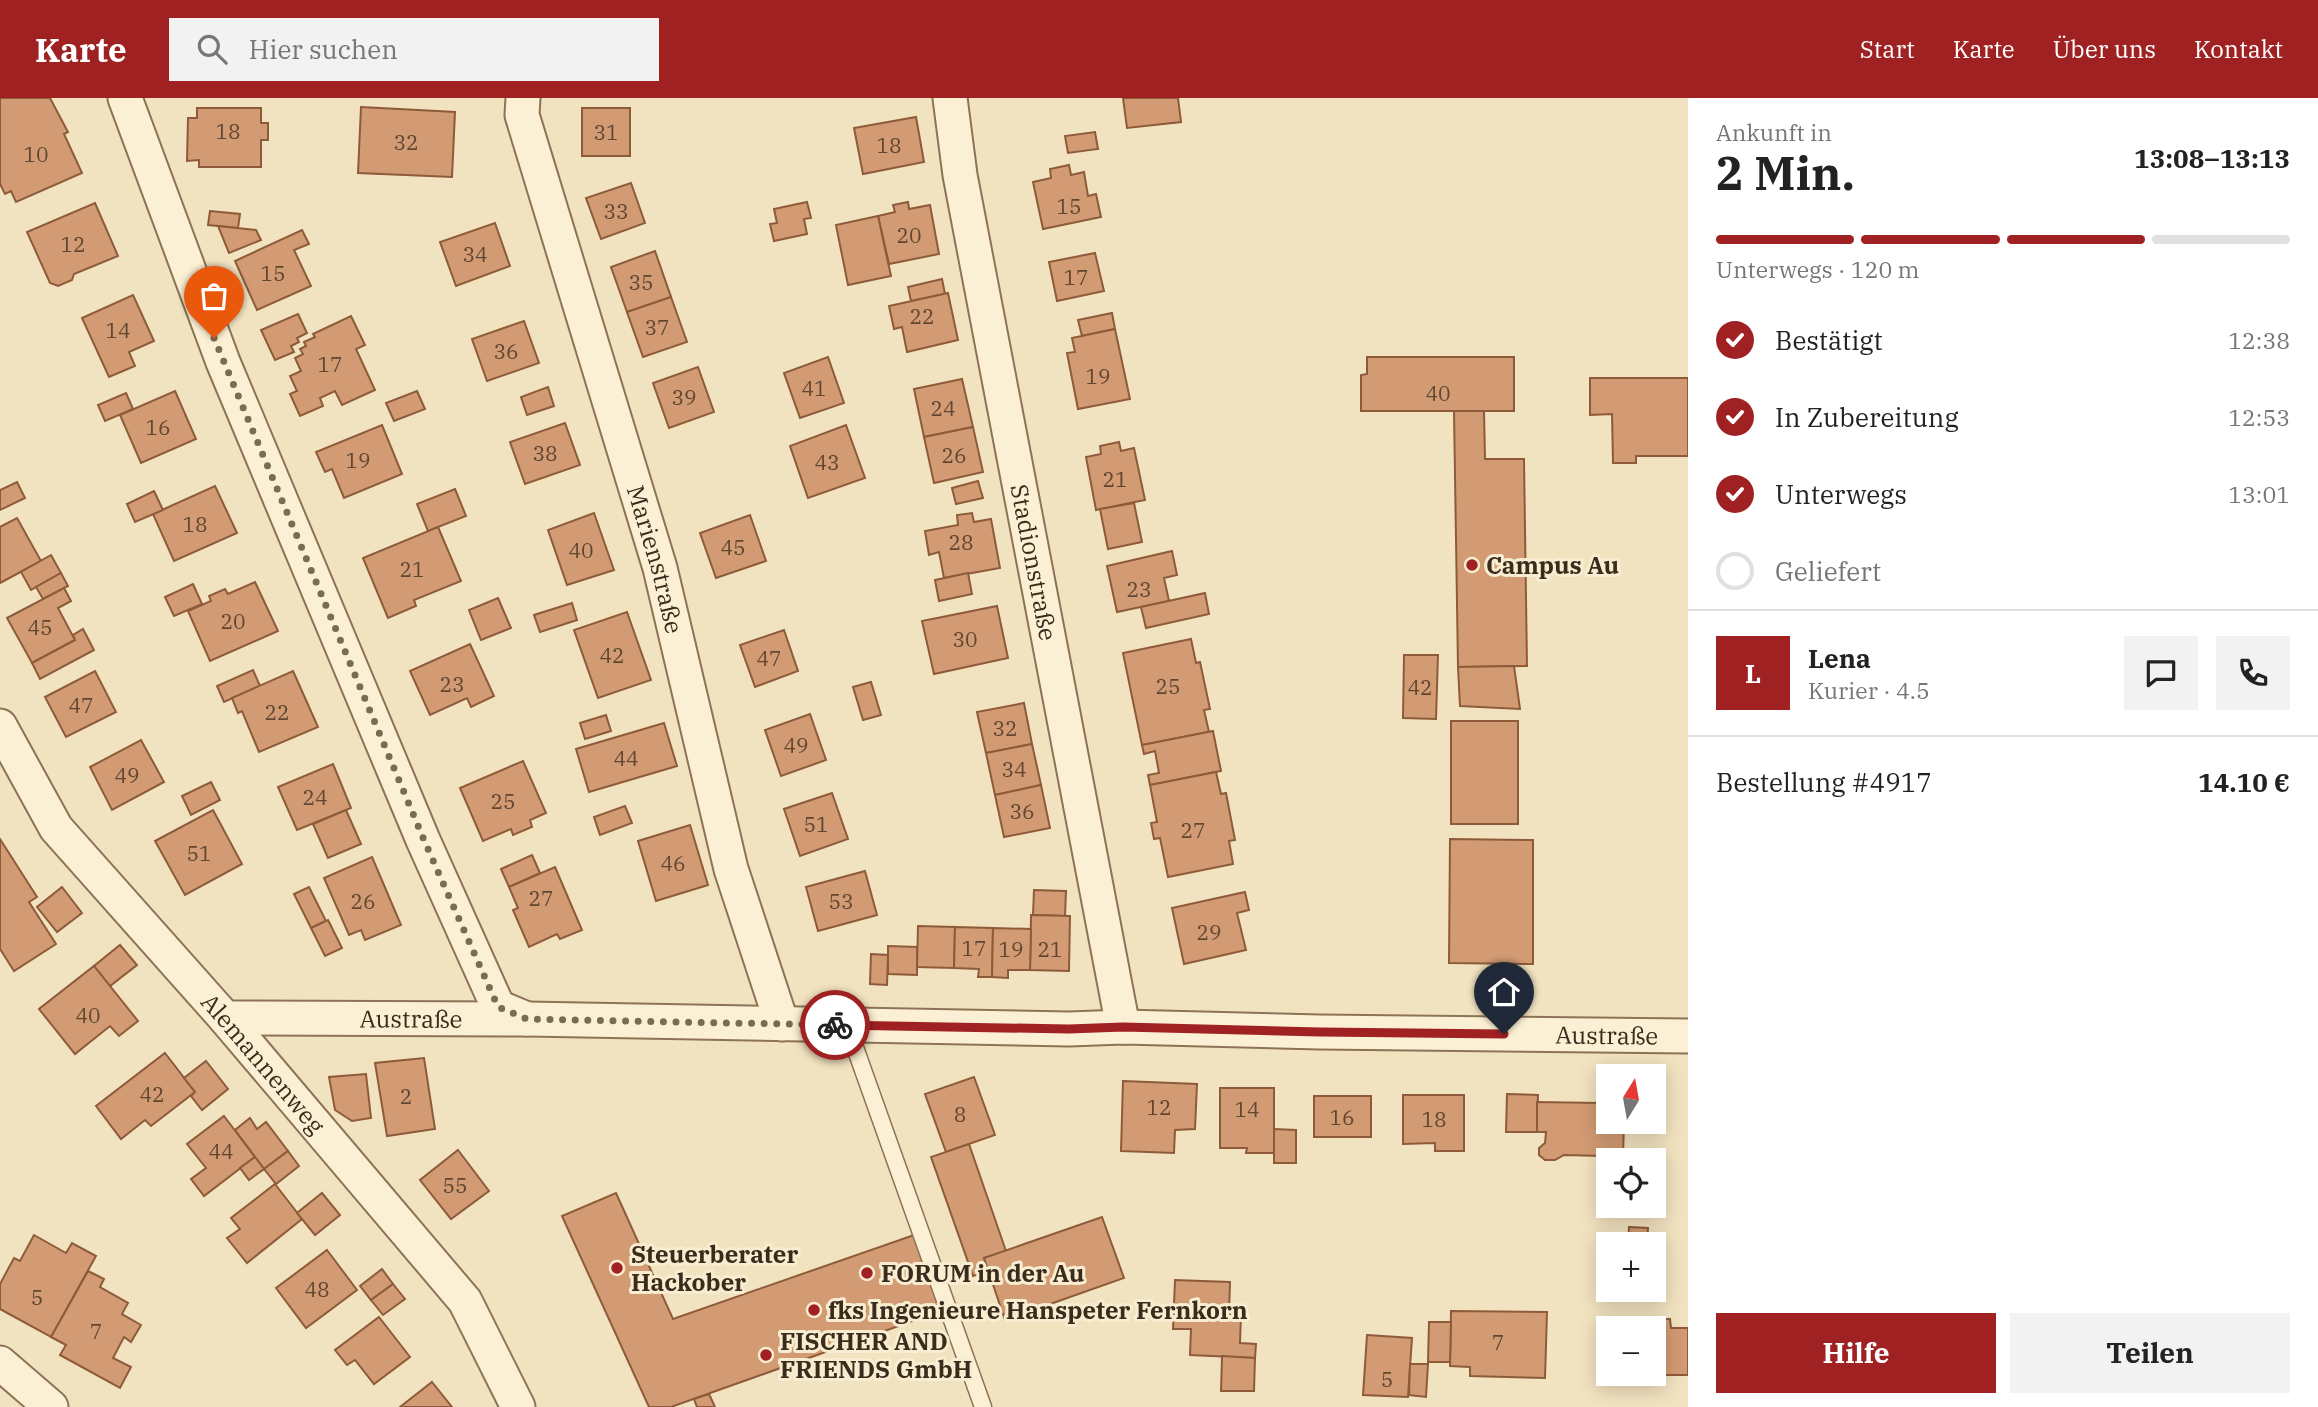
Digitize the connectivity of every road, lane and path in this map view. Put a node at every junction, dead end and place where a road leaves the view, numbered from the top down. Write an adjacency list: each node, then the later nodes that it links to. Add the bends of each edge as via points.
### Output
1 (125, 98): 6 (street, via 223,362 424,840 498,1007)
2 (523, 98): 7 (street, Marienstraße, via 522,115 660,568 731,869)
3 (950, 98): 9 (street, Stadionstraße, via 960,174)
4 (0, 726): 5 (street, Alemannenweg, via 56,828)
5 (225, 1018): 6 (street, Austraße); 13 (street, Alemannenweg, via 465,1301)
6 (527, 1019): 7 (street, Austraße)
7 (782, 1024): 8 (street, Austraße)
8 (847, 1025): 9 (street, Austraße); 14 (lane)
9 (1123, 1027): 10 (street, Austraße)
10 (1688, 1036)
11 (0, 1363): 12 (street)
12 (51, 1407)
13 (518, 1407)
14 (983, 1407)

